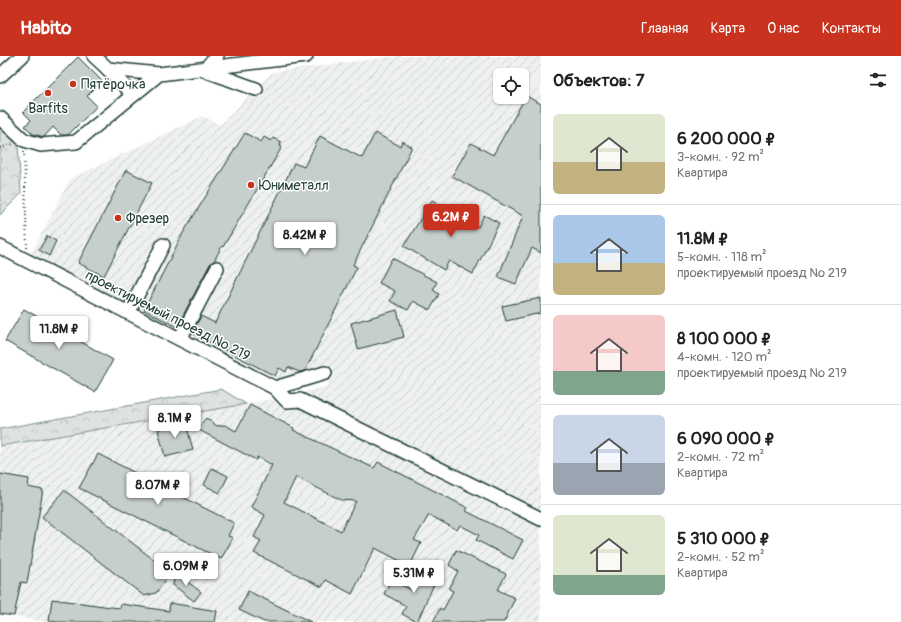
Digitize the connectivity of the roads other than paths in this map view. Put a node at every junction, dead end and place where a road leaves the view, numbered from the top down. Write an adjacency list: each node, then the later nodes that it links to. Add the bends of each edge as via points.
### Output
1 (22, 56): 7 (street)
2 (94, 56): 5 (street)
3 (217, 56): 6 (street)
4 (306, 56): 6 (street)
5 (108, 69): 8 (street); 10 (street)
6 (204, 70): 8 (street); 9 (street)
7 (1, 73)
8 (159, 74): 10 (street)
9 (256, 89)
10 (133, 95): 11 (street, via 76,142 41,145 24,140)
11 (0, 118)
12 (162, 245): 15 (street)
13 (0, 247): 15 (street, проектируемый проезд № 219, via 108,298)
14 (217, 268): 16 (street)
15 (128, 313): 16 (street, проектируемый проезд № 219)
16 (180, 340): 18 (street, проектируемый проезд № 219)
17 (325, 373): 18 (street)
18 (275, 388): 19 (street, проектируемый проезд № 219, via 287,401 300,400)
19 (541, 519)

